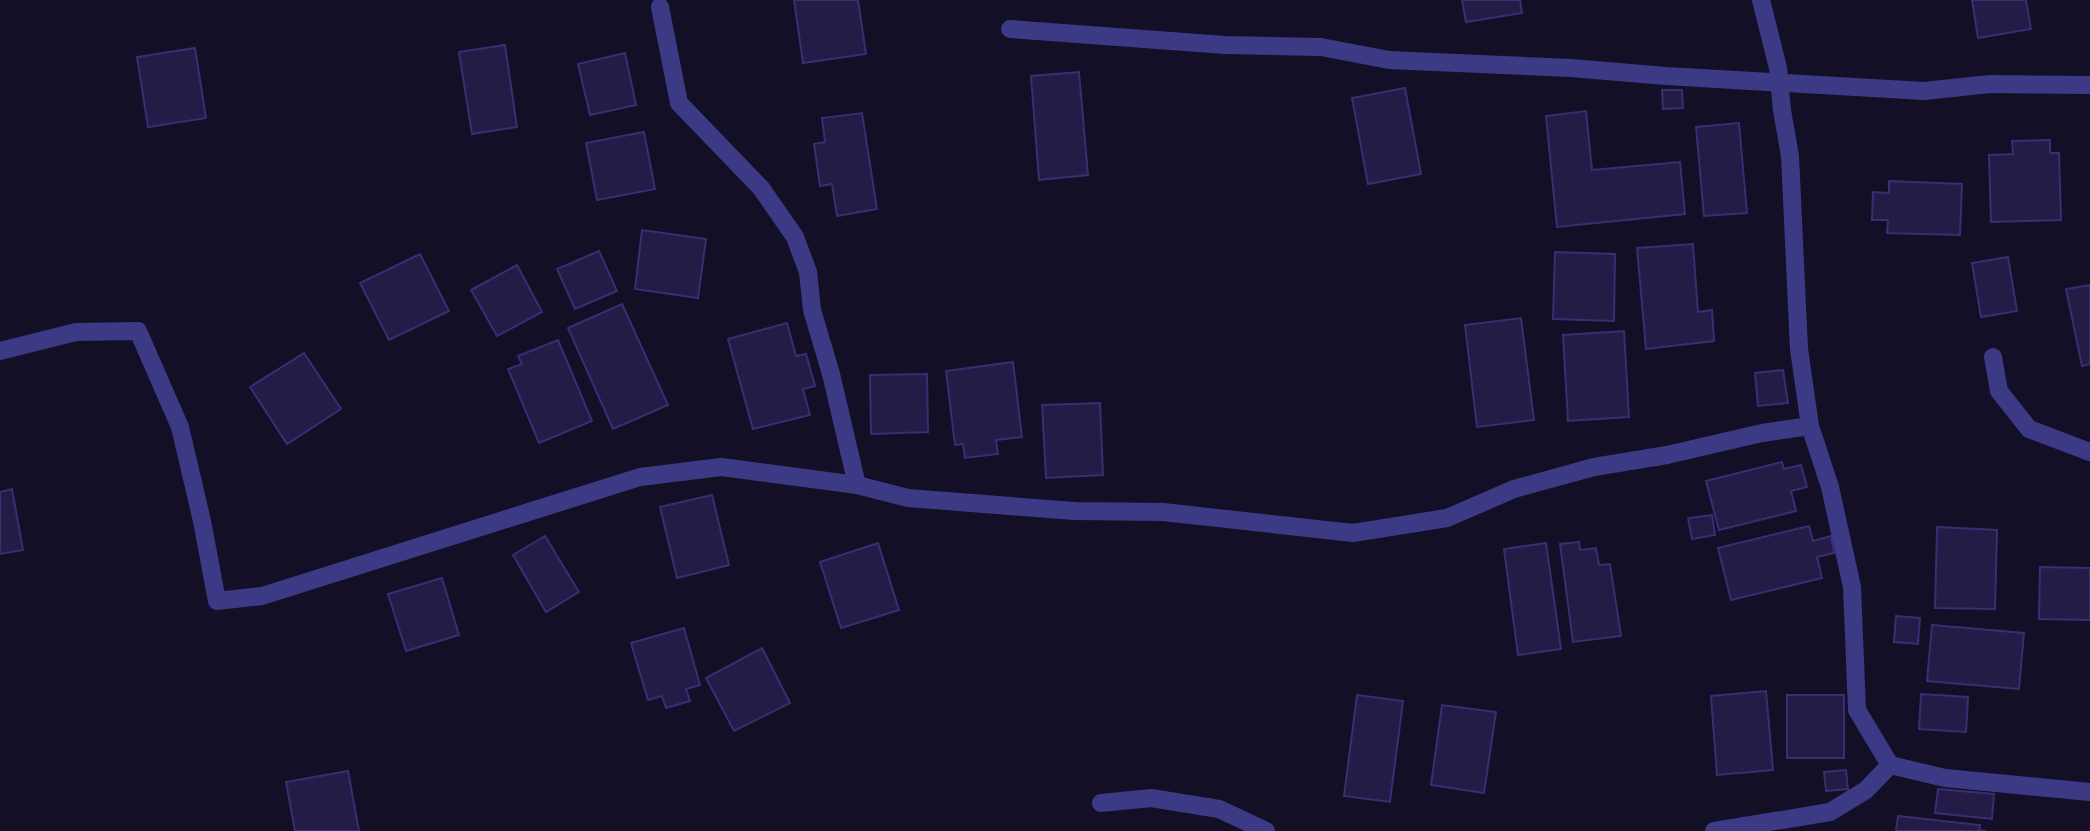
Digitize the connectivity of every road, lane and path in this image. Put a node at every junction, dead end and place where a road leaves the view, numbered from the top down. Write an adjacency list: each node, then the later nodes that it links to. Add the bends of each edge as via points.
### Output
1 (1761, 0): 4 (street)
2 (660, 7): 10 (street, via 679,103 761,188 795,237 808,272 812,310)
3 (1010, 29): 4 (street, via 1225,45 1321,47 1389,60)
4 (1779, 82): 5 (street, via 1924,91 1990,84); 8 (street, via 1790,156 1799,349)
5 (2090, 85)
6 (0, 351): 10 (street, via 76,332 138,331 180,427 217,601 262,596 640,477 721,467)
7 (1993, 356): 9 (street, via 1999,391 2029,429)
8 (1810, 426): 10 (street, via 1594,467 1514,489 1447,518 1353,533 1163,512 908,498); 11 (street, via 1830,488 1852,587 1857,710)
9 (2090, 452)
10 (857, 485)
11 (1890, 765): 12 (street, via 1945,778); 15 (street, via 1866,790 1830,811)
12 (2090, 792)
13 (1101, 803): 14 (street, via 1152,797 1219,809)
14 (1266, 831)
15 (1714, 831)

